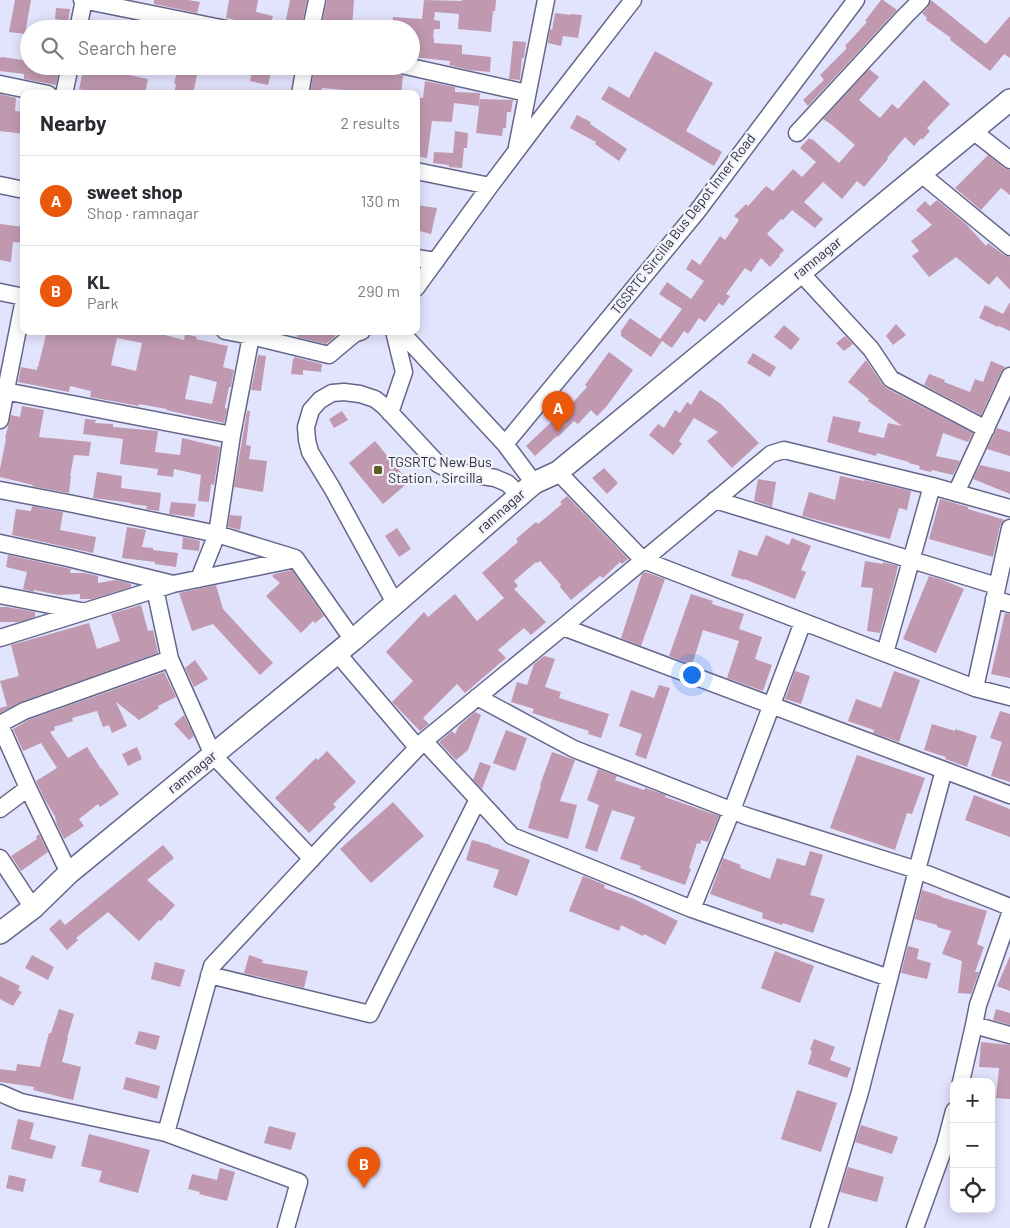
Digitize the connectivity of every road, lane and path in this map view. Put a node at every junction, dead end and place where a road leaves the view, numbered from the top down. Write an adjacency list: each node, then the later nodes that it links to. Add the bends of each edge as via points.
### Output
1 (83, 0): 7 (street); 8 (street)
2 (317, 0): 9 (street)
3 (546, 0): 17 (street)
4 (633, 0): 21 (street)
5 (856, 0): 47 (street, TGSRTC Sircilla Bus Depot Inner Road, via 696,213)
6 (921, 0): 20 (street)
7 (80, 20)
8 (182, 20)
9 (314, 20)
10 (420, 69): 17 (street)
11 (68, 75): 15 (street)
12 (303, 75): 16 (street)
13 (0, 84): 14 (street)
14 (29, 90)
15 (65, 90)
16 (301, 90)
17 (527, 93): 21 (street)
18 (1010, 100): 19 (main road, ramnagar)
19 (973, 131): 22 (street); 24 (main road, ramnagar)
20 (797, 133)
21 (516, 152): 26 (street)
22 (1010, 160)
23 (420, 172): 26 (street)
24 (920, 173): 28 (street); 31 (main road, ramnagar)
25 (0, 185): 27 (street)
26 (490, 186): 30 (street)
27 (20, 189)
28 (1010, 248)
29 (420, 259): 30 (street)
30 (436, 261): 32 (street)
31 (800, 272): 45 (street, via 870,349 891,380); 48 (main road, ramnagar)
32 (420, 283)
33 (0, 292): 34 (street)
34 (20, 297)
35 (20, 316): 42 (street)
36 (252, 335): 46 (street)
37 (259, 335): 38 (street, via 329,355)
38 (353, 335)
39 (395, 335): 43 (street, via 404,372)
40 (404, 335): 47 (street)
41 (1010, 376): 45 (street)
42 (3, 391): 44 (street); 46 (street)
43 (390, 413): 50 (street, via 438,464 452,471 495,478); 66 (street, via 375,399 360,394 332,393 311,410 306,427 310,452)
44 (0, 420)
45 (986, 429): 52 (street)
46 (232, 435): 56 (street)
47 (504, 444): 50 (street)
48 (558, 472): 50 (main road, ramnagar); 59 (street)
49 (932, 486): 52 (street); 53 (street, via 784,450 771,454); 60 (street)
50 (527, 489): 66 (main road, ramnagar)
51 (0, 490): 56 (street)
52 (956, 493): 54 (street)
53 (715, 500): 59 (street); 60 (street)
54 (1010, 508)
55 (1010, 528): 64 (street)
56 (217, 534): 58 (street); 61 (street)
57 (0, 543): 62 (street)
58 (296, 559): 61 (street); 72 (street)
59 (643, 560): 69 (street); 70 (street)
60 (911, 560): 64 (street); 73 (street)
61 (199, 578): 62 (street)
62 (172, 584): 63 (street)
63 (155, 589): 68 (street); 74 (street)
64 (996, 593): 67 (street); 75 (street)
65 (0, 595): 68 (street)
66 (395, 603): 72 (main road, ramnagar)
67 (1010, 604)
68 (82, 612): 71 (street)
69 (803, 622): 73 (street); 78 (street)
70 (563, 627): 76 (street); 78 (street)
71 (0, 638)
72 (345, 646): 80 (street); 81 (main road, ramnagar)
73 (885, 653): 75 (street)
74 (170, 659): 79 (street, via 24,711); 81 (street)
75 (975, 688): 77 (street)
76 (477, 697): 80 (street); 87 (street, via 574,749)
77 (1010, 697)
78 (772, 706): 82 (street); 87 (street)
79 (0, 724): 83 (street)
80 (421, 744): 85 (street); 89 (street)
81 (213, 755): 89 (street); 91 (main road, ramnagar)
82 (944, 770): 84 (street); 90 (street)
83 (28, 788): 86 (street); 91 (street)
84 (1010, 795)
85 (478, 799): 94 (street, via 512,836); 97 (street, via 370,1014)
86 (0, 809)
87 (732, 810): 90 (street); 94 (street)
88 (0, 858): 93 (street)
89 (312, 859): 97 (street, via 212,966)
90 (916, 870): 92 (street); 98 (street)
91 (69, 873): 93 (main road, ramnagar)
92 (1010, 907)
93 (33, 908): 96 (main road, ramnagar)
94 (692, 909): 98 (street)
95 (1010, 914): 99 (street)
96 (0, 933)
97 (209, 975): 104 (street)
98 (889, 978): 106 (street, via 860,1092)
99 (974, 1025): 100 (street); 101 (street)
100 (1010, 1035)
101 (962, 1078)
102 (0, 1093): 104 (street, via 21,1102)
103 (951, 1123): 107 (street, via 946,1146)
104 (166, 1133): 105 (street, via 299,1182)
105 (286, 1228)
106 (819, 1228)
107 (915, 1228)

